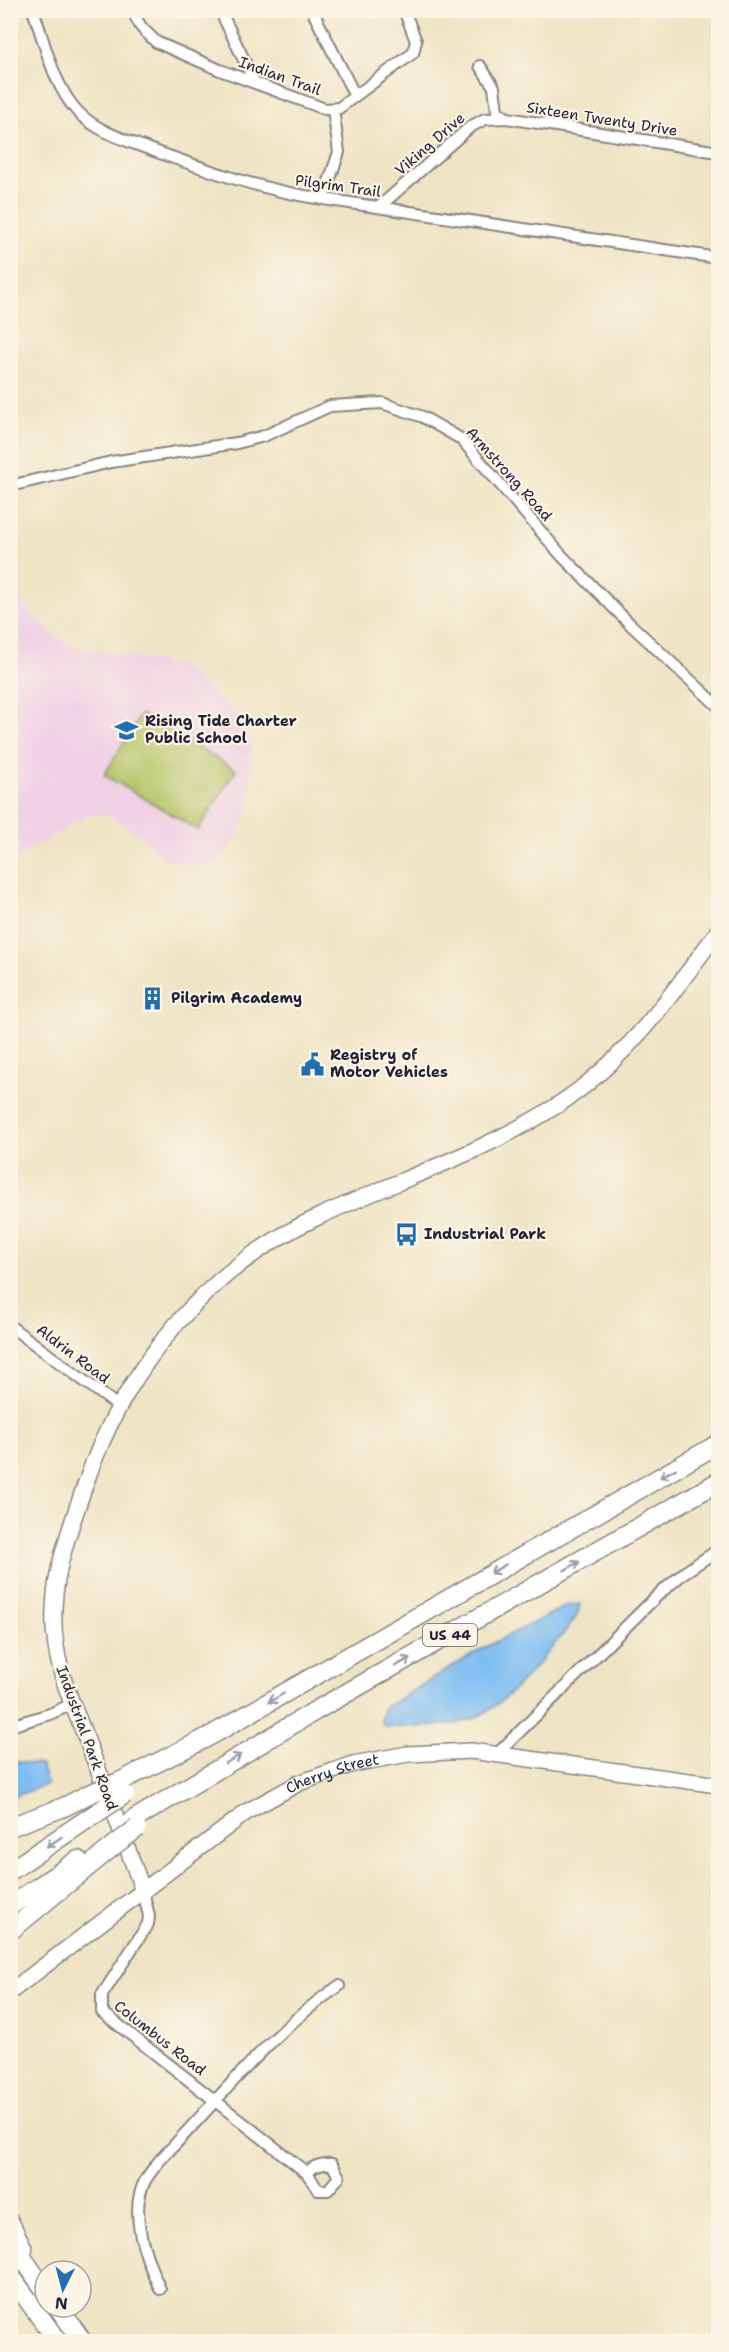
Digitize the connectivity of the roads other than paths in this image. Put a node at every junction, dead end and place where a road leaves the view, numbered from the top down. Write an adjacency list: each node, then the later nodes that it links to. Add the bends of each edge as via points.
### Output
1 (33, 10): 12 (street, Pilgrim Trail, via 61,85 73,106 89,121 133,143 224,177)
2 (132, 10): 7 (street, Indian Trail, via 156,42)
3 (220, 10): 7 (street)
4 (312, 10): 8 (street)
5 (404, 10): 8 (street, Indian Trail, via 415,45 413,53)
6 (480, 66): 10 (street, Sixteen Twenty Drive, via 494,87 497,111)
7 (255, 83): 9 (street, Indian Trail, via 325,110)
8 (356, 96): 9 (street, Indian Trail)
9 (333, 109): 12 (street, via 339,152)
10 (507, 118): 11 (street, Sixteen Twenty Drive); 13 (street, Viking Drive, via 485,119 470,127)
11 (718, 152)
12 (323, 199): 13 (street, Pilgrim Trail)
13 (379, 207): 14 (street, Pilgrim Trail)
14 (718, 258)
15 (10, 486): 16 (street, Armstrong Road, via 111,462 237,443 264,436 330,406 382,403 423,417 461,439 562,556)
16 (718, 706)
17 (718, 931): 19 (street, Industrial Park Road, via 655,1016 620,1055 582,1088 511,1132 316,1218 251,1256 175,1324)
18 (10, 1326): 19 (street, Aldrin Road)
19 (118, 1406): 23 (street, Industrial Park Road, via 91,1467 55,1586 53,1623 59,1664)
20 (718, 1444): 27 (highway, US 44, one-way to 27)
21 (718, 1482): 29 (highway, US 44, one-way to 21, bridge, via 183,1788)
22 (718, 1550): 25 (street, via 658,1595)
23 (72, 1704): 24 (street); 31 (street, Industrial Park Road)
24 (10, 1726)
25 (498, 1753): 26 (street, Cherry Street); 31 (street, Cherry Street, via 455,1750 408,1754 353,1764 313,1778 248,1811)
26 (718, 1785)
27 (122, 1788): 28 (highway, bridge, via 89,1794 54,1812); 30 (highway, one-way to 30, bridge, via 98,1812)
28 (10, 1827)
29 (110, 1843): 32 (highway); 33 (highway)
30 (10, 1871)
31 (142, 1891): 35 (street, Cherry Street); 36 (street, Columbus Road, via 148,1924 106,1986 100,2006 106,2017)
32 (10, 1906)
33 (10, 1931)
34 (339, 1986): 36 (street, via 307,2007)
35 (10, 1992)
36 (217, 2101): 37 (street, Columbus Road); 43 (street, via 160,2160 140,2194 142,2235)
37 (307, 2173)
38 (10, 2223): 40 (highway)
39 (10, 2240): 41 (highway)
40 (33, 2269)
41 (33, 2273)
42 (10, 2276): 45 (highway)
43 (160, 2289)
44 (67, 2319): 46 (highway)
45 (58, 2342)
46 (83, 2342)

